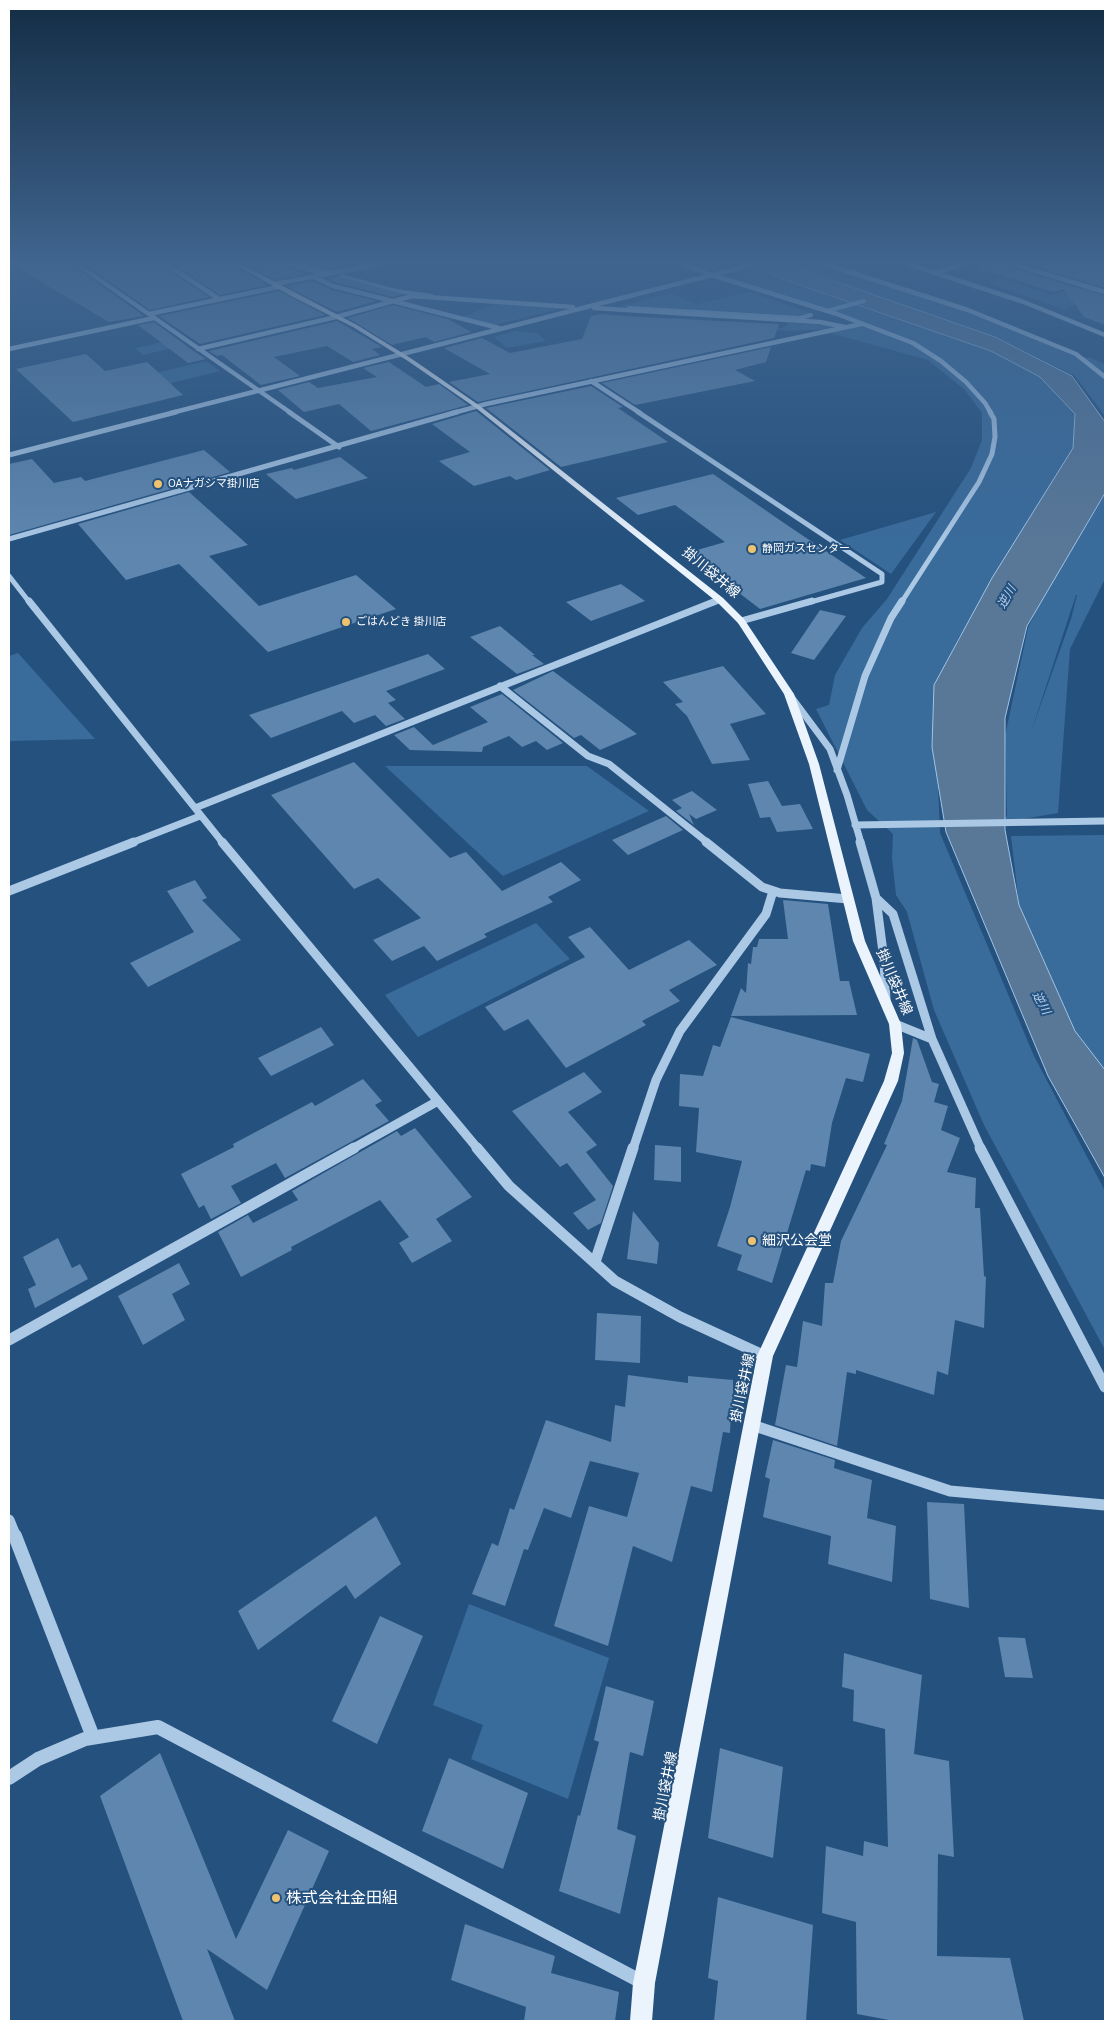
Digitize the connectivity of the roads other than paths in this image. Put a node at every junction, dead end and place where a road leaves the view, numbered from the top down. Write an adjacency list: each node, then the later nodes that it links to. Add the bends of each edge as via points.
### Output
1 (212, 359): 9 (street)
2 (387, 359): 9 (street)
3 (407, 359): 10 (main road, 掛川袋井線)
4 (699, 359): 8 (street)
5 (938, 359): 19 (street, via 985,403 994,419 992,454 979,482 891,618 865,676)
6 (1082, 359): 7 (street)
7 (1105, 377)
8 (591, 381): 10 (street); 16 (street, via 882,574 882,582)
9 (259, 391): 11 (street); 12 (street)
10 (478, 408): 11 (street); 15 (main road, 掛川袋井線)
11 (339, 447): 13 (street)
12 (9, 455)
13 (9, 539)
14 (9, 576): 20 (street)
15 (720, 600): 16 (main road, 掛川袋井線); 17 (street)
16 (740, 621): 18 (main road, 掛川袋井線)
17 (500, 686): 20 (street); 23 (street, via 588,756 609,764 762,887)
18 (789, 694): 19 (street, via 830,749); 26 (main road, 掛川袋井線, via 814,764)
19 (837, 770): 22 (street)
20 (198, 812): 24 (street); 30 (street)
21 (1105, 821): 22 (street)
22 (855, 824): 25 (street)
23 (773, 890): 26 (street); 31 (street, via 766,914 680,1031 656,1080)
24 (9, 892)
25 (876, 898): 27 (street); 29 (street, via 893,914)
26 (848, 899): 27 (main road, 掛川袋井線, via 859,941)
27 (886, 1006): 28 (main road, 掛川袋井線)
28 (895, 1024): 29 (street); 33 (main road, 掛川袋井線, via 898,1053 891,1082)
29 (932, 1039): 34 (street, via 982,1150)
30 (438, 1101): 31 (street, via 509,1186); 32 (street)
31 (595, 1262): 33 (street, via 615,1281 631,1290 680,1317)
32 (9, 1340)
33 (765, 1356): 35 (main road, 掛川袋井線)
34 (1105, 1387)
35 (752, 1425): 36 (street, via 950,1492); 40 (main road, 掛川袋井線)
36 (1105, 1505)
37 (9, 1520): 38 (street)
38 (93, 1737): 39 (street, via 38,1759); 40 (street, via 158,1726)
39 (9, 1778)
40 (644, 1983): 41 (main road, 掛川袋井線)
41 (641, 2021)

